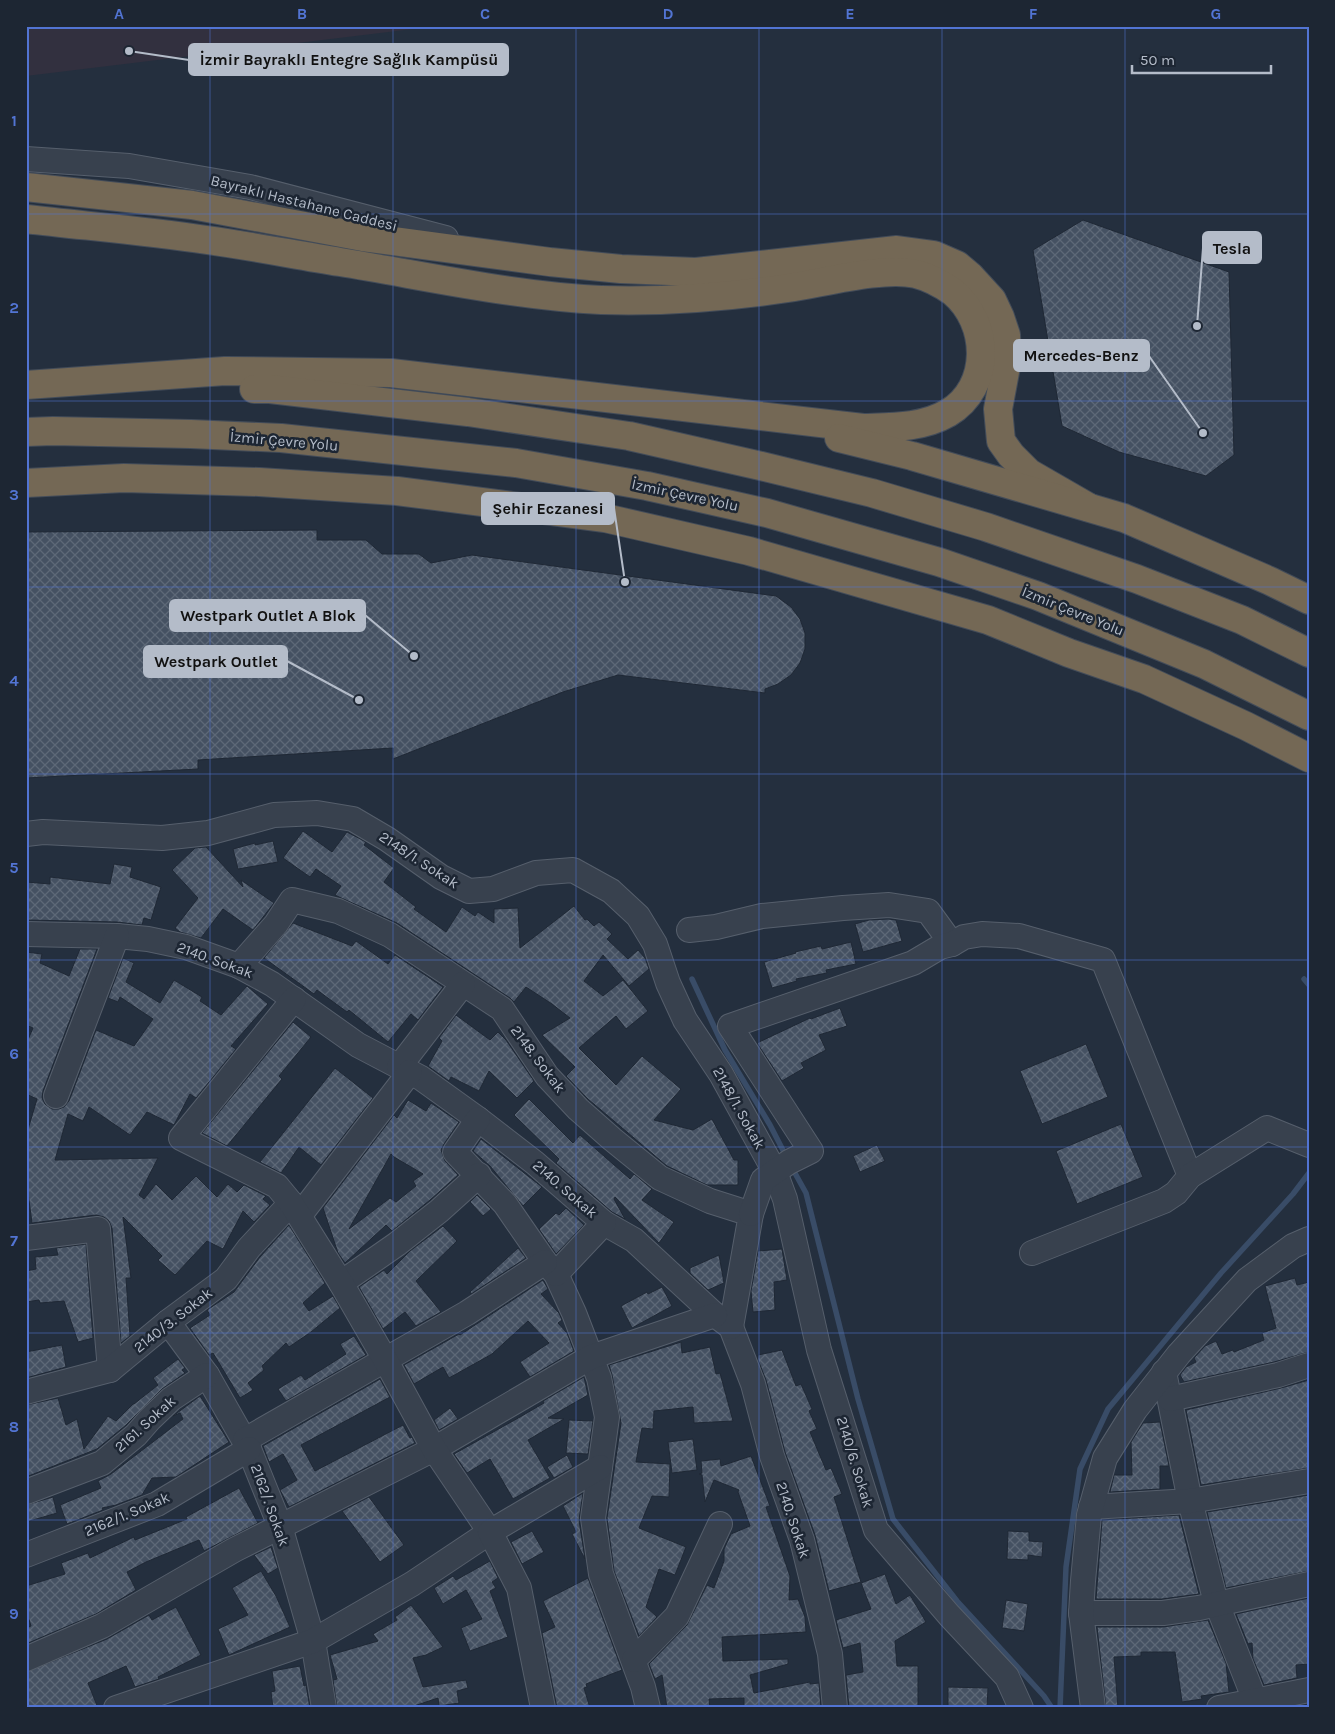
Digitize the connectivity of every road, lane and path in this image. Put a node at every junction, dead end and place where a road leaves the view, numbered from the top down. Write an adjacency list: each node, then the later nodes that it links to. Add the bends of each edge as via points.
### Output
1 (26, 159): 4 (street, Bayraklı Hastahane Caddesi, via 129,166 250,187)
2 (26, 187): 4 (highway, via 192,205 363,237)
3 (26, 219): 6 (highway, via 206,240 519,292 599,300 650,301 740,294 879,273 913,273 953,292 976,325 982,349 980,374 968,396 950,412 930,422 863,428)
4 (550, 262): 9 (highway, via 696,272 897,250 934,255 957,265 992,300 1006,335 1007,361 998,409 1001,441 1029,473)
5 (26, 386): 6 (highway, via 225,371 391,373); 11 (highway, via 270,389 468,412 630,436 872,493 986,527 1137,579 1242,620)
6 (742, 415): 9 (highway, via 912,456)
7 (26, 432): 12 (highway, İzmir Çevre Yolu, via 281,438 516,463 656,488 767,513 948,565 1038,596 1204,664)
8 (26, 483): 13 (highway, via 124,478 259,482 397,491 605,518 748,551 988,620 1069,653 1144,678)
9 (1088, 507): 10 (highway, via 1124,518)
10 (1309, 600)
11 (1309, 653)
12 (1309, 716)
13 (1309, 758)
14 (26, 834): 26 (street, 2148/1. Sokak, via 162,838 208,833 274,815 317,813 353,819 440,877 469,891 493,889 536,873 573,870 611,891 638,916 655,944 685,1020 721,1074)
15 (689, 930): 18 (street, via 762,916 889,905 928,911)
16 (26, 934): 17 (street, 2140. Sokak)
17 (117, 936): 19 (street, 2140. Sokak, via 186,947); 23 (street)
18 (952, 944): 26 (street, via 912,963 730,1026 811,1152); 28 (street, via 964,937 982,934 1019,936 1103,960)
19 (240, 966): 20 (street, 2148. Sokak, via 292,900 338,912 390,935); 21 (street, 2140. Sokak)
20 (463, 984): 22 (street, 2140/3. Sokak); 30 (street, 2148. Sokak, via 502,1009 547,1076 578,1109 660,1178 710,1201)
21 (294, 999): 22 (street, 2140. Sokak, via 358,1045); 29 (street, via 181,1138 277,1186)
22 (404, 1070): 24 (street, 2140. Sokak, via 421,1078); 29 (street, 2140/3. Sokak)
23 (56, 1096)
24 (478, 1119): 27 (street, via 455,1152); 31 (street, 2140. Sokak)
25 (1299, 1140): 28 (street, via 1267,1128)
26 (774, 1172): 30 (street, via 763,1180); 71 (street, 2140/6. Sokak, via 785,1199 819,1350 876,1530 1007,1677)
27 (479, 1175): 35 (street, via 505,1204); 36 (street, via 397,1244)
28 (1190, 1176): 34 (street, via 1176,1193 1164,1201)
29 (295, 1209): 36 (street); 38 (street, 2140/3. Sokak, via 249,1248 226,1279)
30 (751, 1214): 37 (street)
31 (604, 1223): 35 (street, 2162/1. Sokak); 37 (street, 2140. Sokak, via 634,1240)
32 (26, 1238): 42 (street, via 98,1229)
33 (1309, 1239): 43 (street, via 1293,1246 1247,1280)
34 (1032, 1253)
35 (551, 1268): 39 (street); 40 (street, 2162/1. Sokak)
36 (341, 1283): 40 (street)
37 (723, 1321): 39 (street); 70 (street, 2140. Sokak, via 753,1384 772,1456 802,1540 830,1654)
38 (168, 1322): 42 (street, 2140/3. Sokak); 44 (street, 2162/. Sokak)
39 (591, 1357): 48 (street); 49 (street, via 607,1418)
40 (386, 1361): 47 (street, 2162/1. Sokak); 48 (street)
41 (1309, 1365): 46 (street)
42 (110, 1370): 45 (street, 2140/3. Sokak)
43 (1164, 1372): 46 (street); 53 (street, via 1105,1458)
44 (208, 1376): 47 (street, 2162/. Sokak); 51 (street, 2161. Sokak, via 171,1399 136,1435 102,1463)
45 (26, 1392)
46 (1170, 1399): 52 (street)
47 (247, 1445): 55 (street, 2162/. Sokak); 57 (street, 2162/1. Sokak, via 157,1504)
48 (434, 1449): 55 (street); 56 (street)
49 (600, 1467): 56 (street); 63 (street, via 593,1518 601,1574)
50 (1309, 1481): 52 (street)
51 (26, 1492)
52 (1190, 1501): 53 (street); 59 (street)
53 (1092, 1507): 60 (street)
54 (720, 1524): 63 (street, via 677,1616)
55 (280, 1526): 61 (street, 2162/. Sokak); 62 (street, via 102,1626)
56 (490, 1532): 61 (street, via 412,1584); 68 (street, via 519,1588)
57 (28, 1550)
58 (1309, 1584): 59 (street)
59 (1217, 1604): 60 (street, via 1162,1613); 65 (street)
60 (1081, 1613): 72 (street)
61 (313, 1641): 66 (street); 67 (street, 2162/. Sokak)
62 (26, 1659)
63 (634, 1660): 69 (street)
64 (1309, 1690): 65 (street)
65 (1257, 1704): 73 (street)
66 (116, 1708)
67 (324, 1708)
68 (543, 1708)
69 (648, 1708)
70 (835, 1708)
71 (1021, 1708)
72 (1093, 1708)
73 (1219, 1708)

